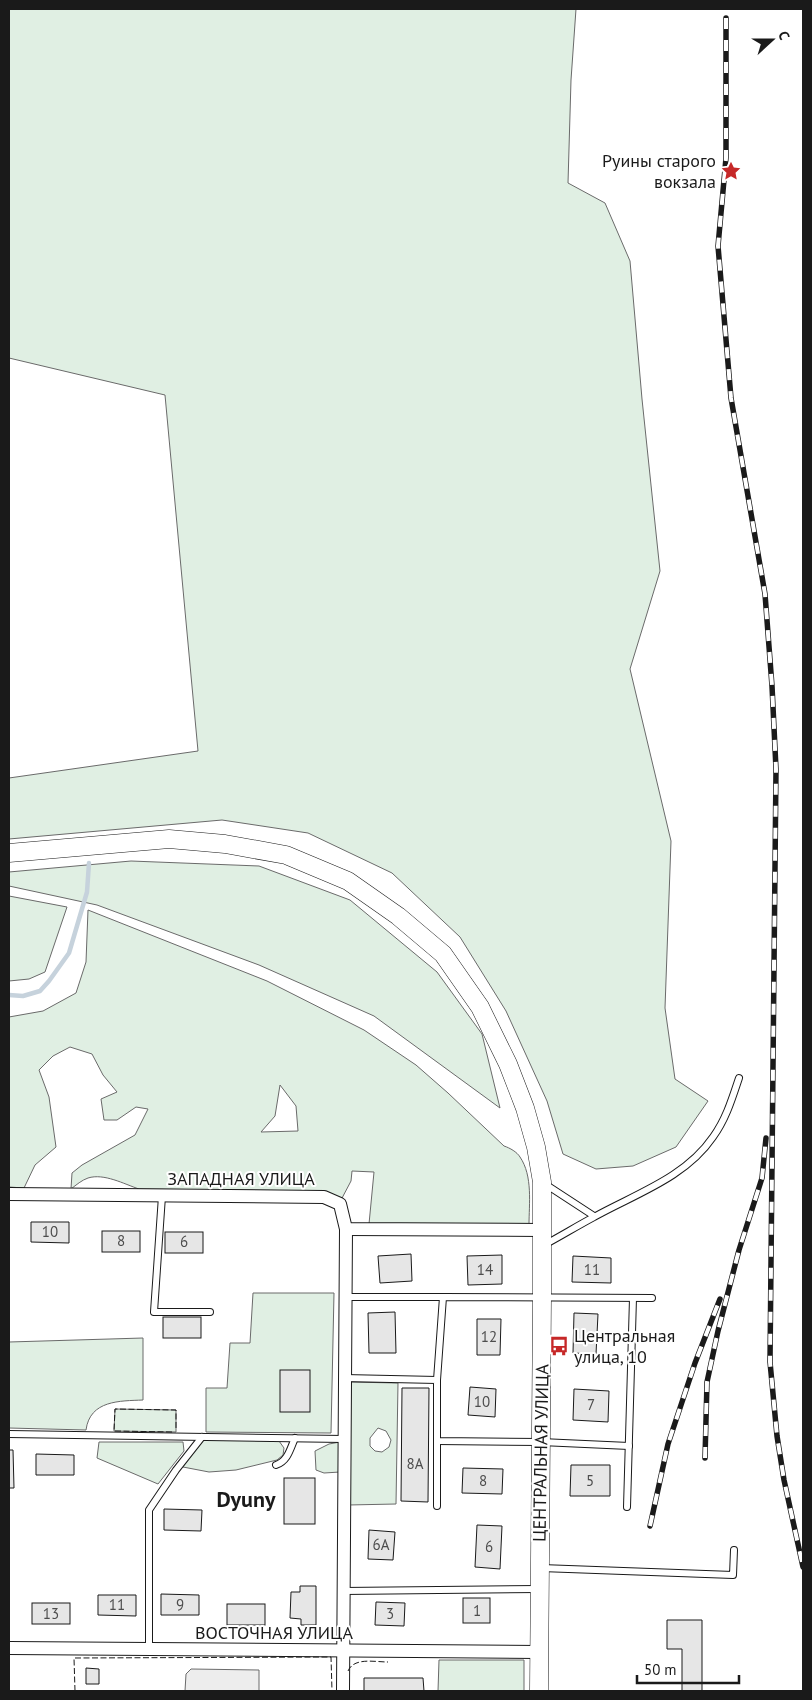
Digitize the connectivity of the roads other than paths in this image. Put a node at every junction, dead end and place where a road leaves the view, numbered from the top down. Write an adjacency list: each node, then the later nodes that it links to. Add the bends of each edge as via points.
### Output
1 (9, 853): 3 (main road, ЦЕНТРАЛЬНАЯ УЛИЦА, via 169,840 225,844 286,855 348,881 398,916 443,954 480,1007 525,1108)
2 (738, 1078): 6 (lane, via 729,1110 701,1151 661,1182)
3 (542, 1182): 6 (lane); 8 (main road, ЦЕНТРАЛЬНАЯ УЛИЦА)
4 (9, 1194): 5 (street, ЗАПАДНАЯ УЛИЦА)
5 (162, 1196): 7 (street, ЗАПАДНАЯ УЛИЦА, via 324,1197 340,1204); 14 (lane, via 154,1312)
6 (594, 1216): 8 (lane)
7 (346, 1229): 8 (street); 9 (street)
8 (543, 1238): 11 (main road, ЦЕНТРАЛЬНАЯ УЛИЦА)
9 (345, 1297): 10 (lane); 15 (street)
10 (443, 1297): 11 (lane); 16 (lane)
11 (542, 1297): 12 (lane); 22 (main road, ЦЕНТРАЛЬНАЯ УЛИЦА)
12 (633, 1298): 13 (lane); 23 (lane)
13 (652, 1298)
14 (210, 1312)
15 (344, 1378): 16 (lane); 20 (street)
16 (437, 1380): 21 (lane)
17 (9, 1434): 18 (lane)
18 (202, 1437): 19 (lane); 32 (lane, via 149,1510)
19 (294, 1438): 20 (lane); 24 (lane, via 287,1458)
20 (344, 1439): 30 (street)
21 (437, 1441): 22 (lane); 25 (lane)
22 (540, 1442): 23 (lane); 28 (main road, ЦЕНТРАЛЬНАЯ УЛИЦА)
23 (629, 1446): 26 (lane)
24 (276, 1465)
25 (437, 1506)
26 (627, 1507)
27 (734, 1550): 28 (lane, via 733,1575)
28 (540, 1568): 29 (main road, ЦЕНТРАЛЬНАЯ УЛИЦА)
29 (539, 1589): 30 (lane); 34 (main road, ЦЕНТРАЛЬНАЯ УЛИЦА)
30 (343, 1591): 33 (street)
31 (9, 1648): 32 (street, ВОСТОЧНАЯ УЛИЦА)
32 (149, 1650): 33 (street, ВОСТОЧНАЯ УЛИЦА)
33 (343, 1650): 34 (street, ВОСТОЧНАЯ УЛИЦА); 35 (street)
34 (539, 1652): 36 (main road, ЦЕНТРАЛЬНАЯ УЛИЦА)
35 (343, 1691)
36 (538, 1691)

